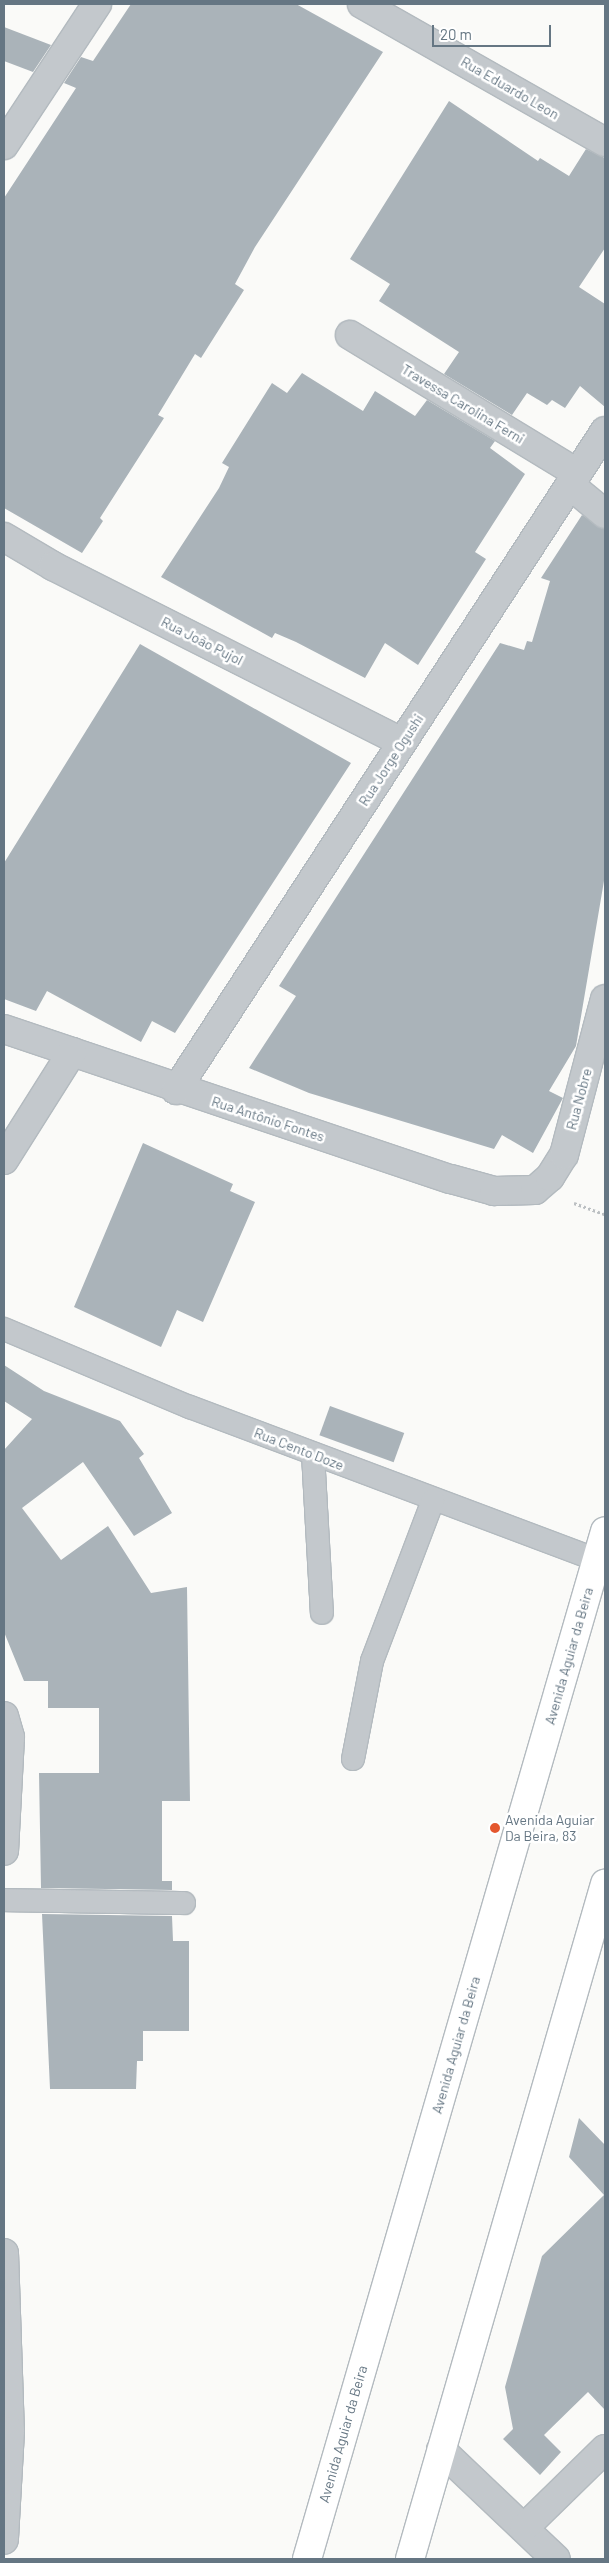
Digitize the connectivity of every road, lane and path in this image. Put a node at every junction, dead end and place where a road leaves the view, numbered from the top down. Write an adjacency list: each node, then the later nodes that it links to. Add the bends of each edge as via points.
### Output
1 (97, 4): 4 (street)
2 (362, 4): 3 (street, Rua Eduardo Leon)
3 (605, 142)
4 (4, 145)
5 (350, 335): 7 (street, Travessa Carolina Ferni)
6 (605, 431): 7 (street, Rua Jorge Ogushi)
7 (573, 479): 8 (street); 10 (street, Rua Jorge Ogushi)
8 (605, 514)
9 (4, 536): 10 (street, Rua João Pujol, via 53,566)
10 (402, 742): 14 (street, Rua Jorge Ogushi)
11 (605, 999): 16 (street, Rua Nobre, via 564,1155 550,1177)
12 (4, 1029): 13 (street, Rua Antônio Fontes)
13 (72, 1052): 14 (street, Rua Antônio Fontes); 15 (street)
14 (176, 1090): 16 (street, Rua Antônio Fontes, via 494,1191)
15 (4, 1160)
16 (535, 1190)
17 (4, 1329): 18 (lane, Rua Cento Doze)
18 (313, 1454): 19 (lane, Rua Cento Doze); 22 (lane)
19 (433, 1500): 21 (lane, Rua Cento Doze); 24 (lane, via 372,1662)
20 (605, 1531): 21 (main road, Avenida Aguiar da Beira)
21 (597, 1560): 34 (main road, Avenida Aguiar da Beira)
22 (322, 1614)
23 (4, 1716): 25 (street, via 10,1737)
24 (353, 1759)
25 (4, 1851)
26 (605, 1884): 31 (main road)
27 (4, 1900): 28 (lane)
28 (184, 1903)
29 (4, 2253): 33 (street, via 10,2431)
30 (605, 2449): 32 (street)
31 (441, 2450): 32 (street); 35 (main road)
32 (524, 2528): 36 (street)
33 (4, 2540)
34 (307, 2559)
35 (410, 2559)
36 (556, 2559)

